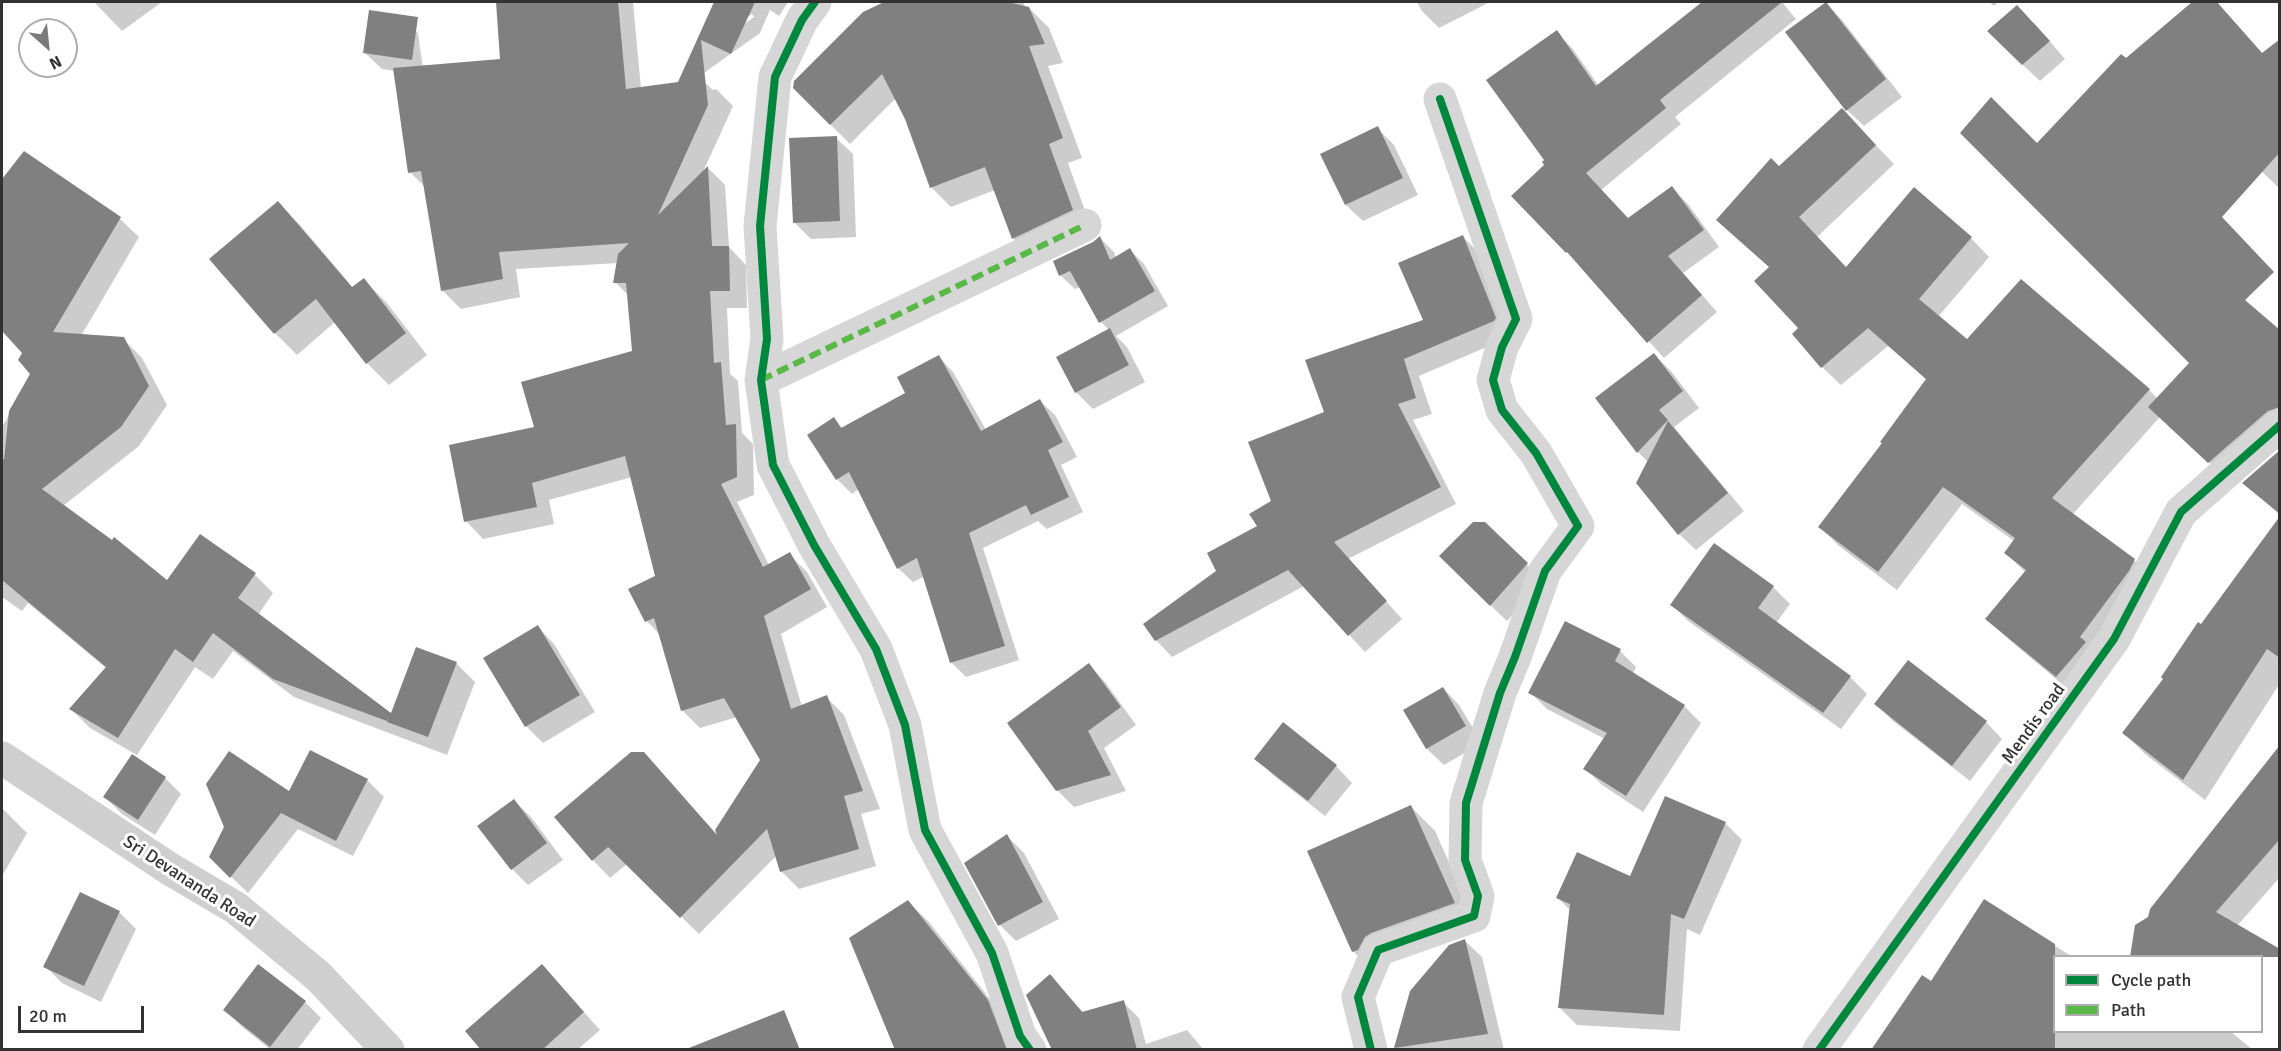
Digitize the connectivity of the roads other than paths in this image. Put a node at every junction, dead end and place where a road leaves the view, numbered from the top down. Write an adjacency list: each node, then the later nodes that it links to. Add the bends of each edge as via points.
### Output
1 (815, 2): 4 (street, via 775,77 760,226 767,339)
2 (1440, 99): 9 (street, via 1516,319 1493,380 1502,410 1536,453 1578,526 1545,571 1500,693 1466,803 1465,860 1478,896 1474,916 1378,950 1358,997)
3 (1085, 225): 4 (street)
4 (761, 380): 8 (street, via 773,465 814,545 876,649 905,725 925,830 992,953 1020,1036)
5 (2280, 425): 10 (street, Mendis road, via 2181,512 2114,639)
6 (2, 758): 7 (street, Sri Devananda Road, via 236,908 318,976)
7 (388, 1050)
8 (1030, 1050)
9 (1371, 1050)
10 (1819, 1050)

